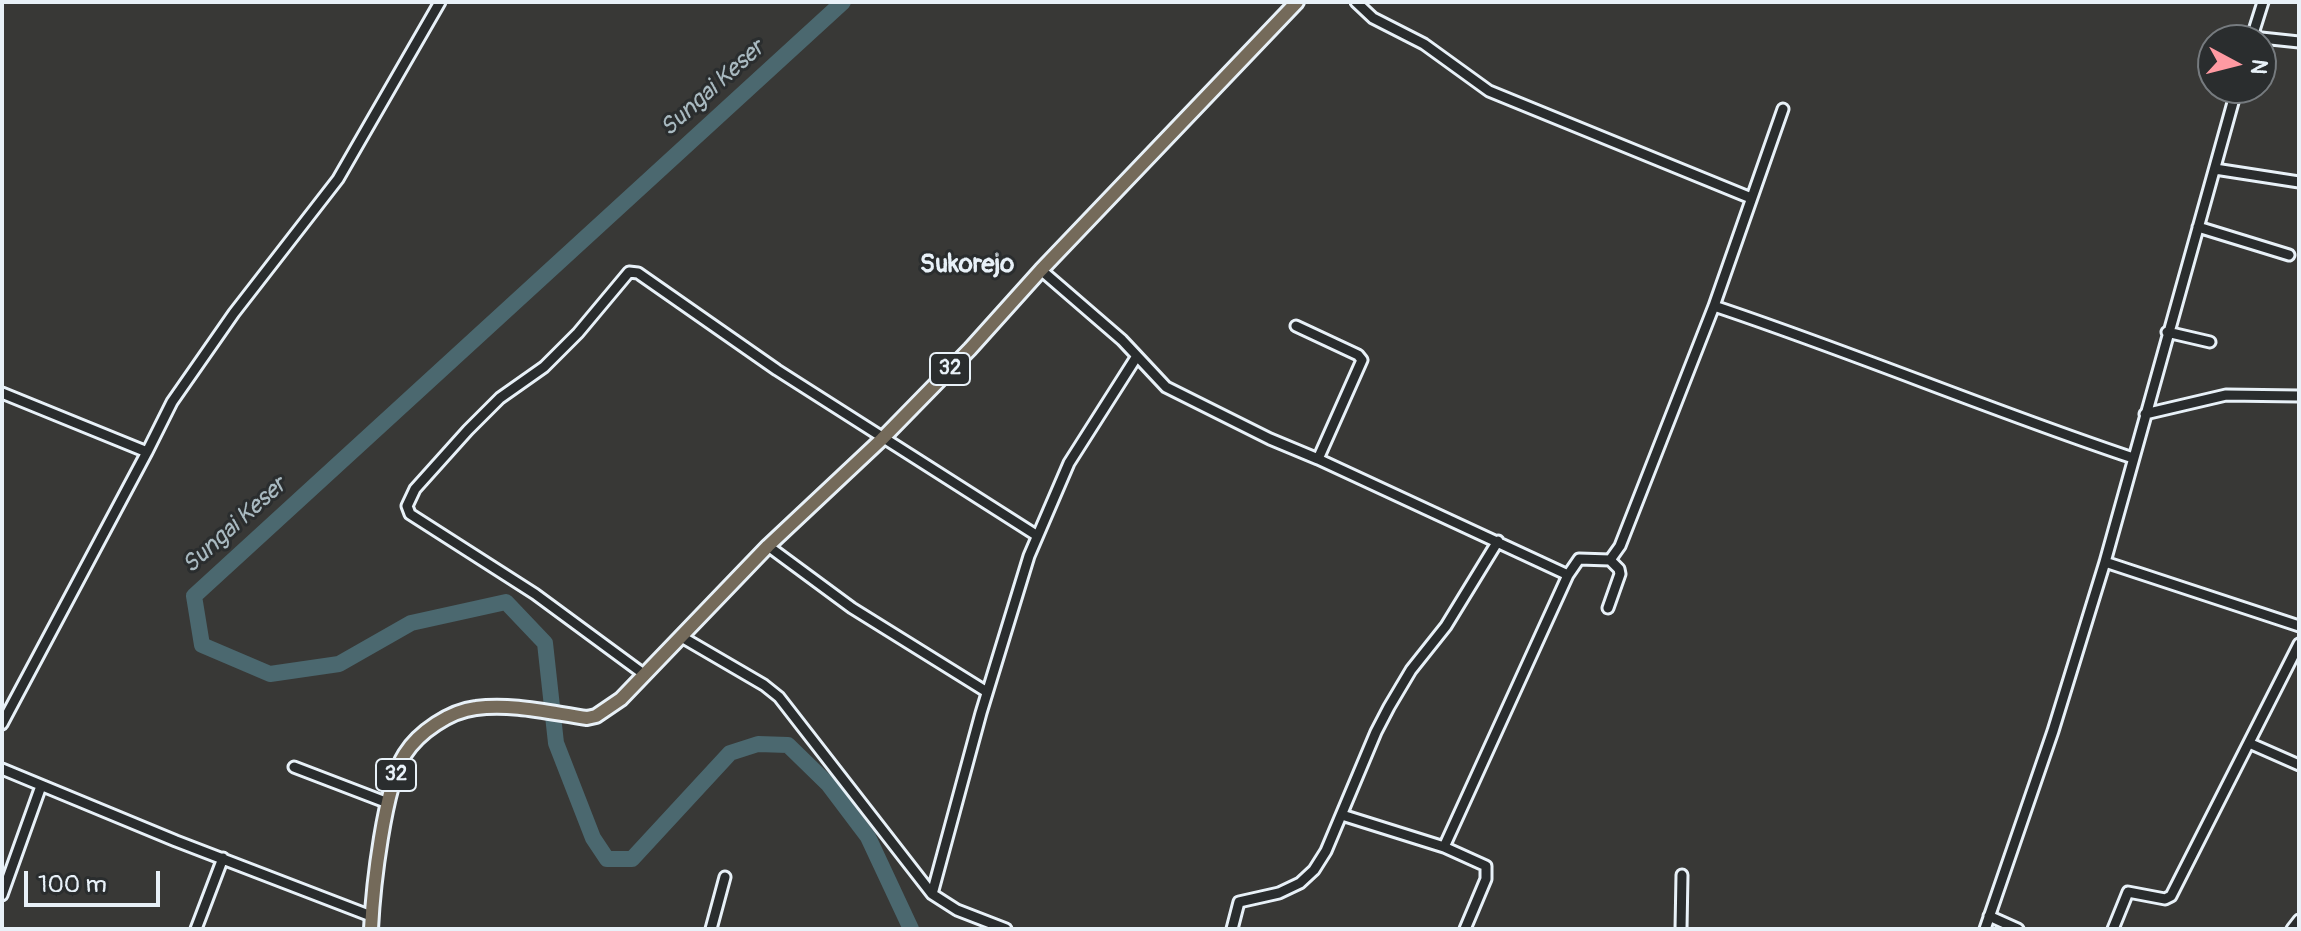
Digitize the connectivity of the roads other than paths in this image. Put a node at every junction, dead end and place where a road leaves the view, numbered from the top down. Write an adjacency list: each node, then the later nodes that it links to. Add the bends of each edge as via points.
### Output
1 (440, 2): 25 (street, via 338,179 234,313 172,402)
2 (1297, 2): 15 (highway, 32)
3 (1356, 2): 12 (street, via 1489,91)
4 (2263, 2): 5 (street)
5 (2256, 24)
6 (2277, 40): 7 (street)
7 (2299, 42)
8 (2233, 104): 10 (street)
9 (1783, 109): 12 (street)
10 (2215, 169): 11 (street); 13 (street)
11 (2299, 182)
12 (1751, 198): 16 (street)
13 (2198, 227): 14 (street); 18 (street)
14 (2289, 255)
15 (1041, 270): 20 (street); 24 (highway, 32)
16 (1714, 306): 26 (street); 31 (street)
17 (1296, 326): 27 (street, via 1362,360)
18 (2167, 332): 19 (street); 23 (street)
19 (2210, 342)
20 (1137, 356): 27 (street, via 1157,380 1177,393); 28 (street, via 1069,463)
21 (2, 393): 25 (street)
22 (2299, 396): 23 (street, via 2226,395)
23 (2145, 414): 26 (street)
24 (882, 439): 28 (street); 30 (highway, 32); 38 (street, via 636,272 626,275 544,367 500,398 415,489 408,510)
25 (147, 452): 40 (street)
26 (2133, 458): 32 (street)
27 (1318, 459): 29 (street)
28 (1036, 535): 39 (street)
29 (1498, 541): 33 (street); 47 (street, via 1389,707)
30 (768, 546): 36 (highway, 32); 39 (street, via 852,608)
31 (1610, 560): 33 (street, via 1579,559); 34 (street, via 1620,574)
32 (2105, 562): 35 (street); 54 (street)
33 (1568, 575): 48 (street)
34 (1608, 608)
35 (2299, 626)
36 (680, 636): 38 (highway, 32); 52 (street, via 779,697)
37 (2299, 644): 41 (street)
38 (645, 675): 46 (highway, 32, via 621,699 587,718 523,710 457,712 405,754)
39 (987, 692): 52 (street)
40 (2, 724)
41 (2249, 743): 42 (street); 65 (street, via 2171,896 2128,892)
42 (2299, 765)
43 (294, 767): 46 (street)
44 (2, 769): 45 (street)
45 (41, 786): 49 (street); 53 (street)
46 (388, 803): 56 (highway, 32)
47 (1342, 815): 48 (street); 60 (street, via 1314,870 1279,893 1239,902)
48 (1444, 847): 61 (street, via 1488,871)
49 (223, 858): 56 (street); 57 (street)
50 (1682, 875): 62 (street)
51 (725, 877): 58 (street)
52 (932, 894): 59 (street)
53 (2, 895)
54 (1989, 916): 63 (street); 64 (street)
55 (2299, 920): 66 (street)
56 (371, 922)
57 (196, 929)
58 (711, 929)
59 (1006, 929)
60 (1232, 929)
61 (1465, 929)
62 (1681, 929)
63 (1985, 929)
64 (2018, 929)
65 (2113, 929)
66 (2292, 929)

